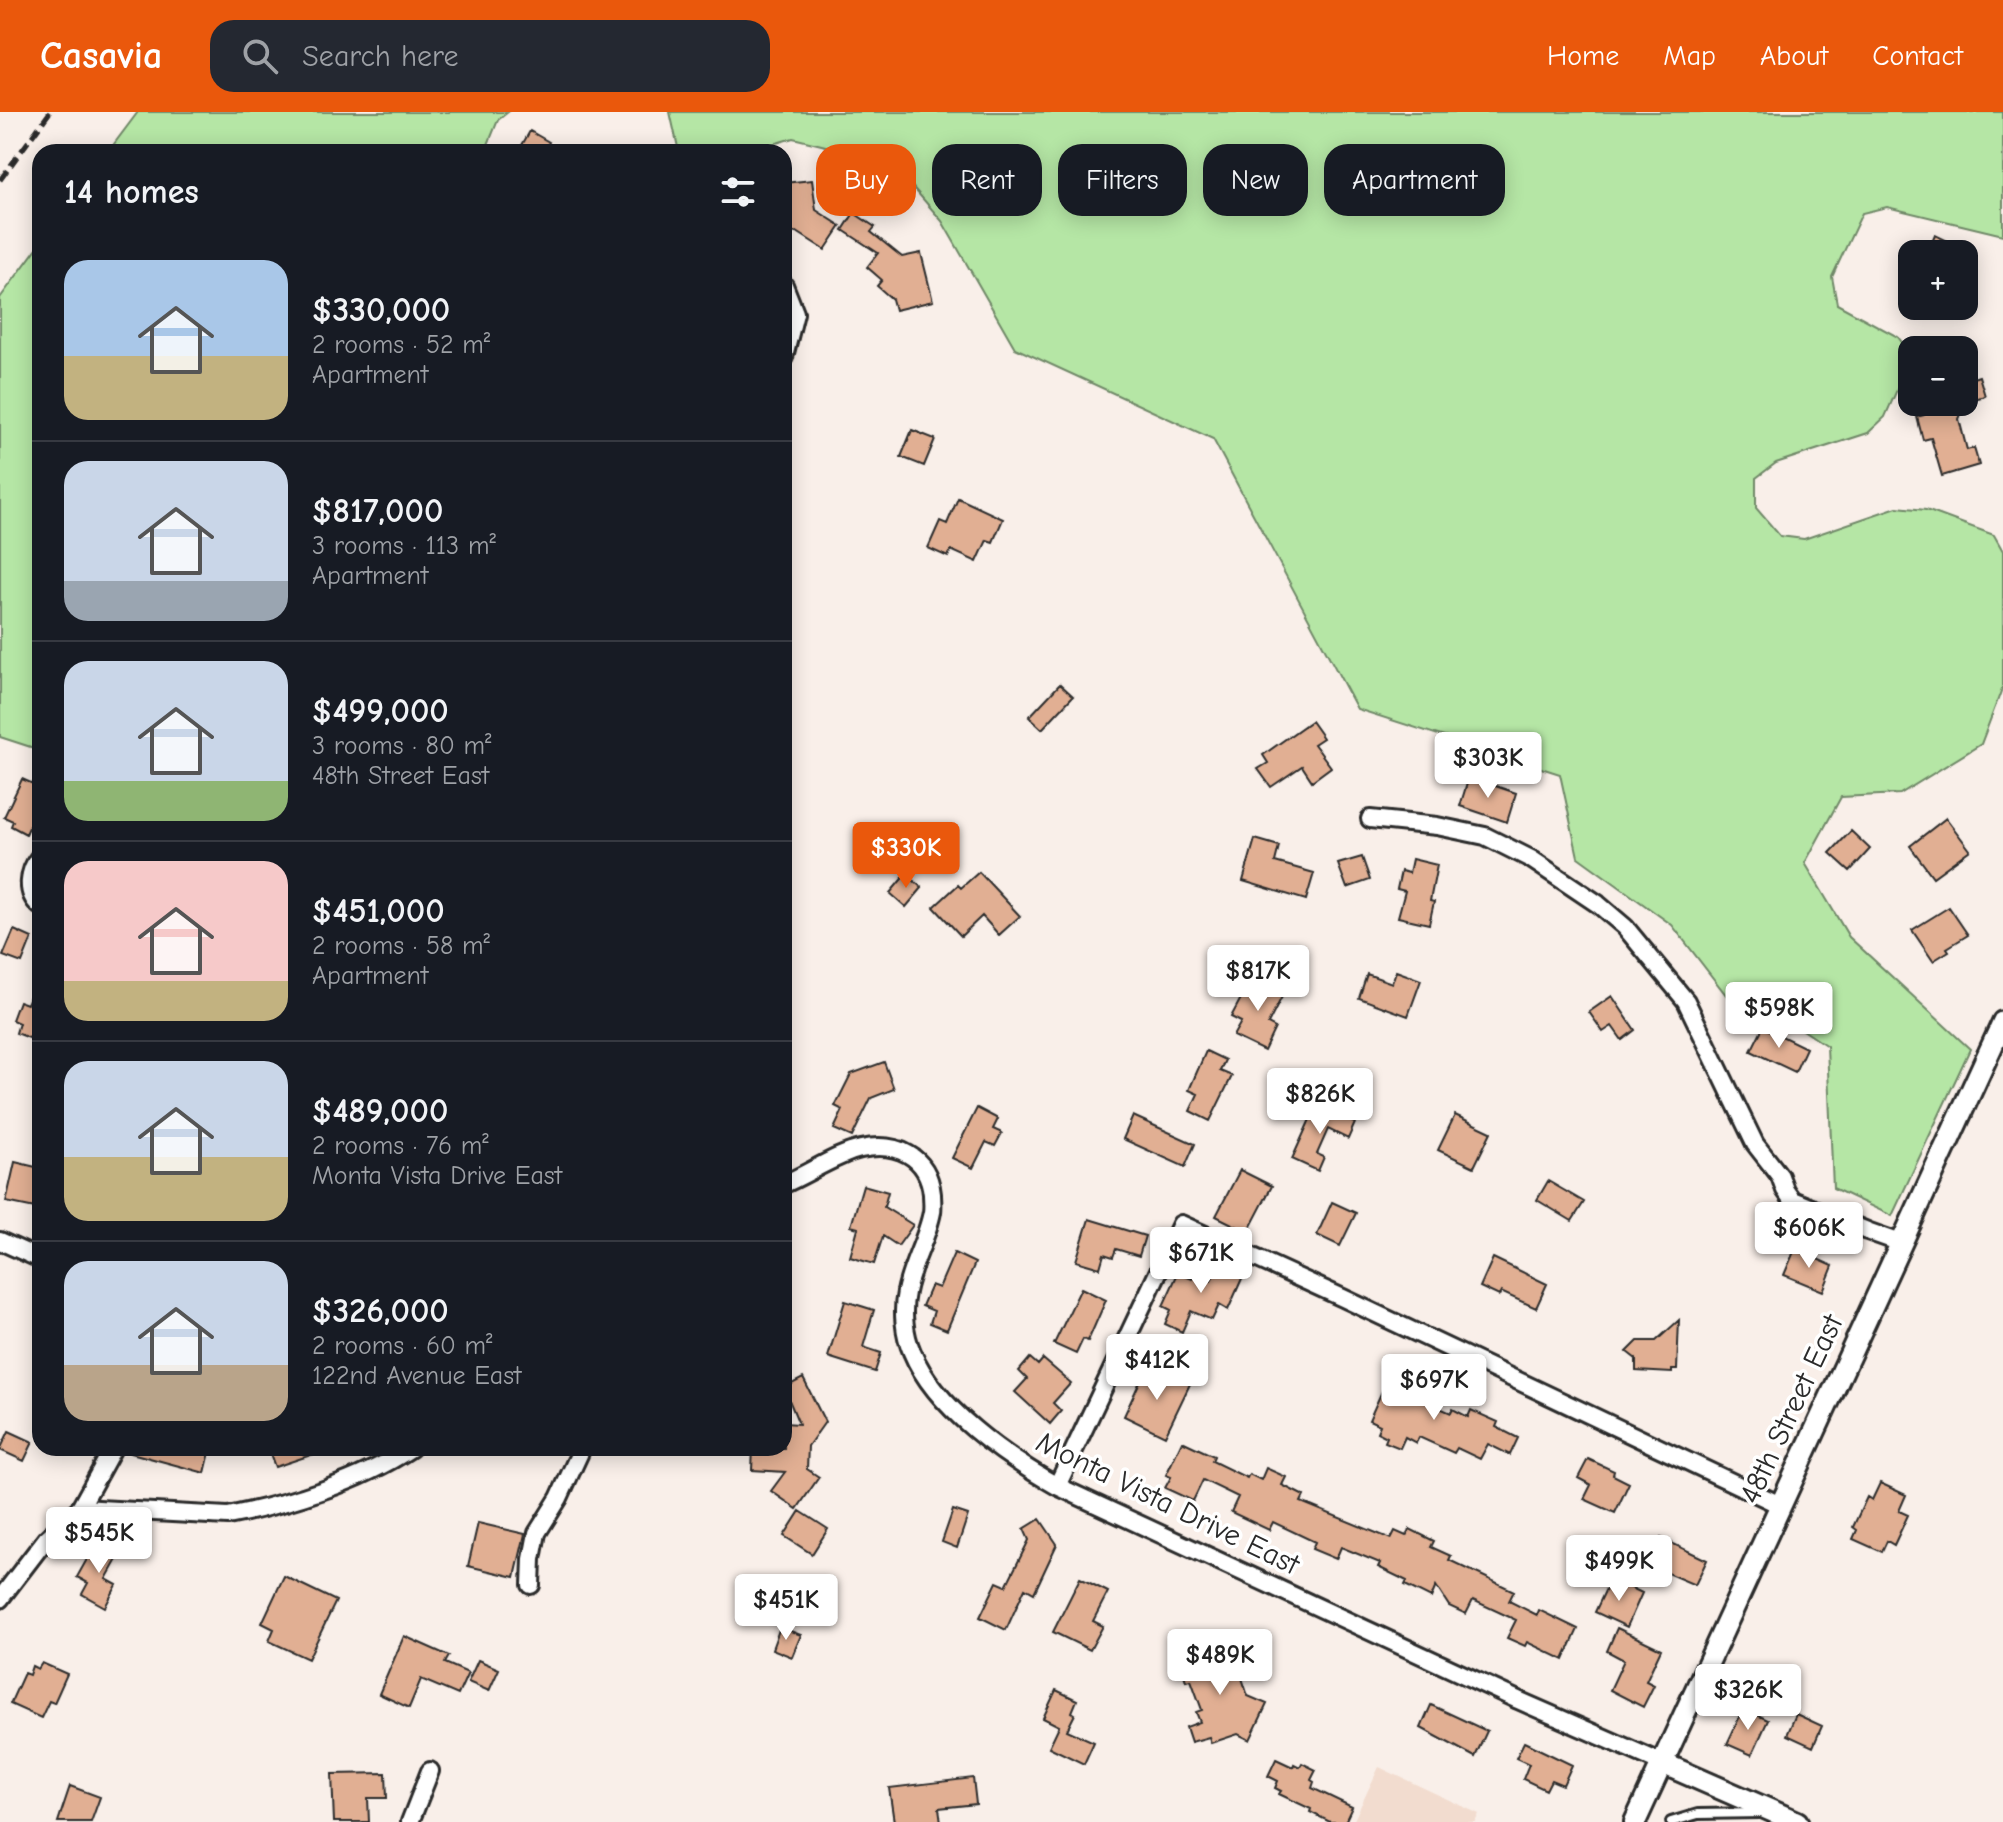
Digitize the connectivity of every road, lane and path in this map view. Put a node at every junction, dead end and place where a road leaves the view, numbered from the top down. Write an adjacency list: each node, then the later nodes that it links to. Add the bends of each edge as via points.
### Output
1 (792, 305): 2 (street)
2 (792, 325)
3 (1370, 819): 9 (street, via 1485,836 1531,859 1598,904 1625,927 1686,1001 1755,1144 1792,1200)
4 (32, 870): 5 (street)
5 (32, 896)
6 (2003, 1022): 9 (street, 48th Street East)
7 (792, 1180): 14 (street, Monta Vista Drive East, via 858,1150 904,1151 921,1164 931,1184 933,1210 905,1296 912,1353 953,1410 1003,1452)
8 (0, 1241): 10 (street)
9 (1901, 1243): 15 (street, 48th Street East)
10 (32, 1255)
11 (109, 1456): 16 (street)
12 (398, 1456): 16 (street, via 369,1473 228,1516)
13 (578, 1456): 17 (street, via 537,1533)
14 (1057, 1486): 15 (street, via 1181,1224); 19 (street, Monta Vista Drive East)
15 (1780, 1505): 19 (street, 48th Street East)
16 (80, 1508): 18 (street, via 46,1539)
17 (531, 1585)
18 (0, 1599)
19 (1662, 1763): 21 (street); 23 (street, 48th Street East)
20 (430, 1771): 22 (street)
21 (1776, 1813): 24 (lane, via 1698,1814); 25 (street)
22 (410, 1822)
23 (1635, 1822)
24 (1671, 1822)
25 (1797, 1822)

